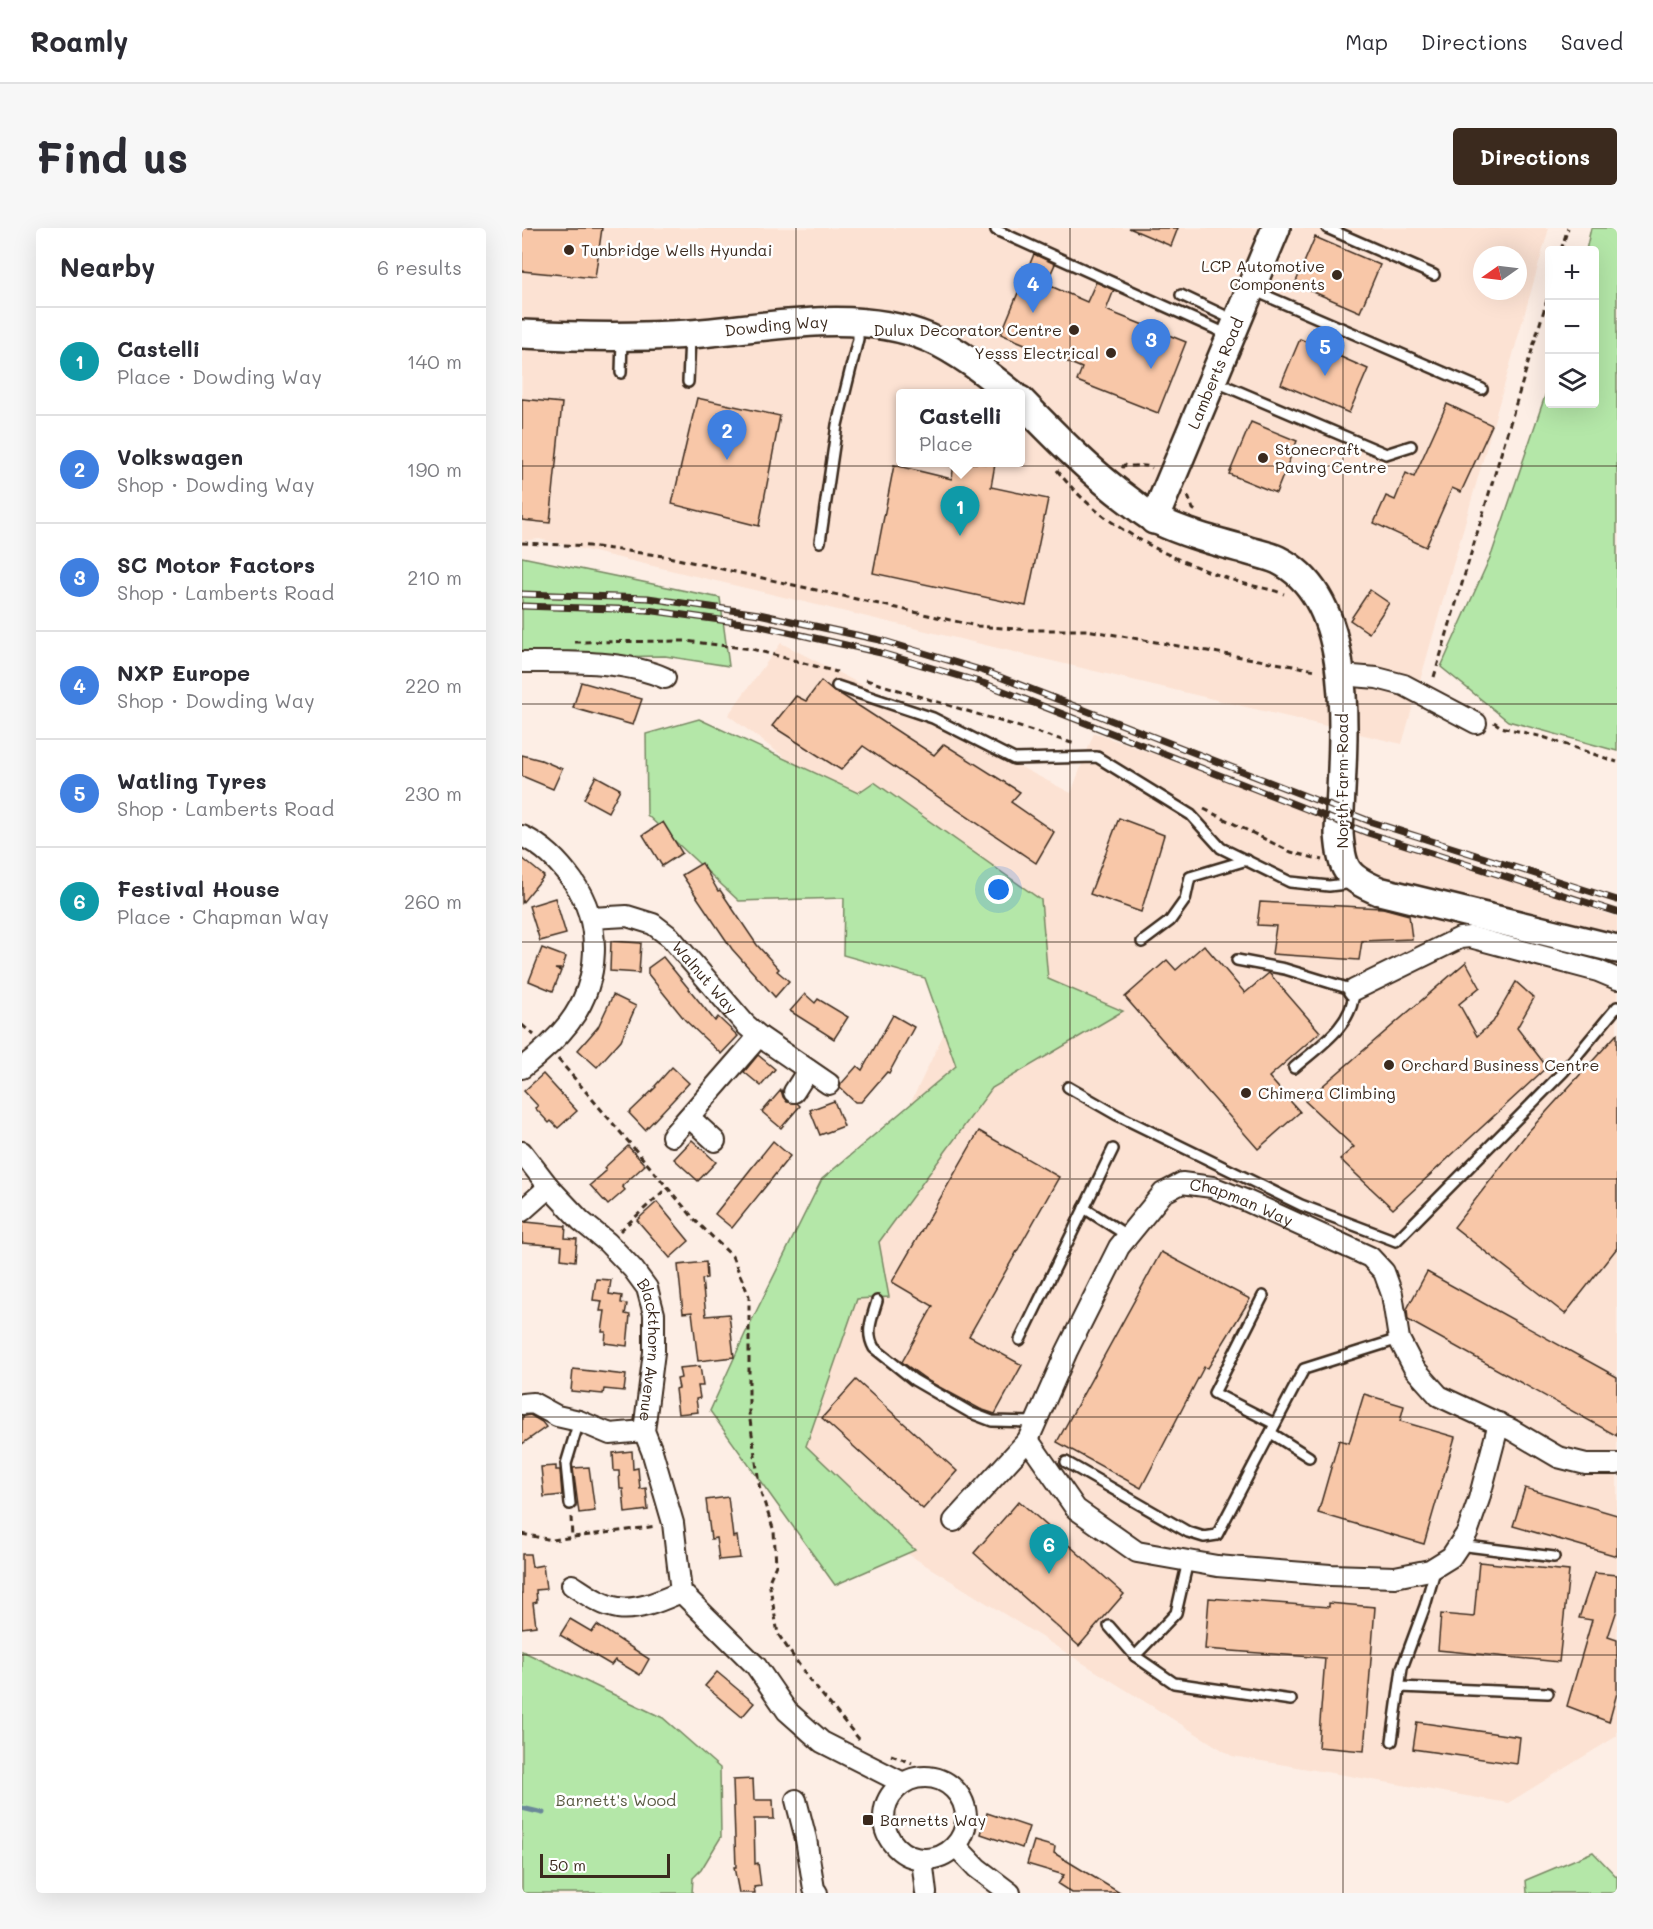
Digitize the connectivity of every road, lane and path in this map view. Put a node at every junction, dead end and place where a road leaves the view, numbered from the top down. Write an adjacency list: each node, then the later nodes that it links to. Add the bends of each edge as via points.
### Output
1 (1276, 228): 7 (street, Lamberts Road)
2 (1328, 228): 6 (lane)
3 (1568, 228): 5 (path)
4 (996, 230): 11 (lane)
5 (1562, 246)
6 (1434, 275)
7 (1250, 289): 11 (street, Lamberts Road); 19 (lane)
8 (1181, 295): 11 (lane)
9 (1547, 300): 30 (path)
10 (859, 322): 13 (street, Dowding Way); 18 (street, Dowding Way, via 928,338); 25 (lane, via 837,425)
11 (1233, 328): 16 (street, Lamberts Road)
12 (522, 334): 14 (street, Dowding Way)
13 (690, 334): 14 (street, Dowding Way); 17 (lane)
14 (622, 337): 15 (lane)
15 (621, 373)
16 (1211, 380): 21 (lane, via 1386,454); 23 (street, Lamberts Road)
17 (688, 382)
18 (1006, 389)
19 (1482, 389)
20 (1025, 405): 23 (street, via 1109,486)
21 (1411, 446)
22 (1188, 492): 24 (path, via 1193,509 1203,515)
23 (1154, 520): 24 (street, North Farm Road)
24 (1198, 536): 27 (path, via 1191,564); 29 (street, North Farm Road, via 1276,559 1294,569 1312,587 1336,644)
25 (820, 542)
26 (522, 543): 29 (path, via 589,546 664,556 977,626 1088,630)
27 (1287, 595)
28 (522, 662): 31 (street, via 583,662 653,672)
29 (1332, 673): 33 (street, via 1404,685); 36 (street, North Farm Road, via 1342,706 1341,854 1347,871)
30 (1434, 677)
31 (665, 678)
32 (837, 687): 35 (lane, via 933,718 1014,759 1098,757 1191,815 1221,848)
33 (1476, 723)
34 (522, 836): 37 (street, via 538,843 561,865 579,890)
35 (1246, 860): 36 (lane, via 1290,882 1329,886); 38 (lane, via 1190,877 1185,900 1170,921)
36 (1358, 882): 39 (street, via 1379,891)
37 (591, 918): 45 (street, Walnut Way, via 627,916 653,924 670,937); 46 (street, via 596,945 583,999 569,1023)
38 (1142, 942)
39 (1617, 949)
40 (1237, 960): 42 (lane, via 1285,969)
41 (1617, 980): 42 (street, via 1598,971 1470,937 1460,938)
42 (1354, 990): 48 (lane, via 1352,1010 1343,1024)
43 (1617, 1007): 51 (lane, via 1564,1071 1396,1240 1300,1204)
44 (522, 1025): 46 (path)
45 (759, 1036): 49 (street, Walnut Way); 53 (street)
46 (547, 1046): 47 (street); 59 (path)
47 (522, 1068)
48 (1294, 1068)
49 (808, 1070): 50 (street, Walnut Way); 52 (street)
50 (829, 1084)
51 (1068, 1087)
52 (794, 1092)
53 (689, 1117): 54 (street); 55 (street)
54 (672, 1136)
55 (715, 1141)
56 (1113, 1149): 60 (lane)
57 (522, 1152): 58 (street, Blackthorn Avenue)
58 (549, 1187): 61 (street); 63 (street, Blackthorn Avenue)
59 (668, 1187): 63 (path); 94 (path, via 732,1256 749,1296 749,1413 760,1490 774,1531 776,1565 769,1581 778,1634 808,1678)
60 (1084, 1208): 62 (lane); 67 (lane)
61 (522, 1211)
62 (1128, 1236): 66 (street, Chapman Way, via 1163,1193 1182,1182 1212,1187 1370,1257 1384,1272 1392,1294); 73 (street, Chapman Way, via 1067,1351)
63 (607, 1242): 72 (street, Blackthorn Avenue, via 647,1288 654,1314 654,1352)
64 (1263, 1296): 71 (lane, via 1214,1393)
65 (877, 1301): 73 (lane, via 869,1328 874,1348 914,1380 971,1413)
66 (1399, 1339): 70 (street, Chapman Way, via 1414,1368 1439,1396); 71 (lane, via 1304,1369)
67 (1020, 1340)
68 (522, 1404): 69 (street, via 533,1403 557,1416)
69 (579, 1421): 72 (street, via 609,1434); 78 (lane, via 566,1464)
70 (1499, 1423): 77 (street, Chapman Way, via 1558,1457 1586,1464); 83 (street, via 1479,1499)
71 (1275, 1424): 74 (lane)
72 (644, 1431): 80 (street, Blackthorn Avenue)
73 (1032, 1431): 79 (street, Chapman Way); 85 (street, via 1076,1509 1137,1552)
74 (1271, 1433): 75 (lane); 76 (lane, via 1217,1535 1204,1537 1188,1532)
75 (1309, 1457)
76 (1066, 1462)
77 (1612, 1462)
78 (570, 1504): 82 (path)
79 (954, 1521)
80 (673, 1523): 82 (path); 88 (street, Blackthorn Avenue)
81 (522, 1534): 82 (path, via 552,1540)
82 (572, 1538)
83 (1459, 1545): 84 (lane); 86 (street, via 1451,1557)
84 (1554, 1557)
85 (1188, 1561): 86 (street, via 1330,1575 1395,1577); 90 (lane, via 1176,1613)
86 (1437, 1566): 91 (lane, via 1402,1668)
87 (572, 1585): 88 (street, via 617,1608 658,1602)
88 (681, 1592): 98 (street, via 756,1666 787,1711 822,1742)
89 (1109, 1626): 90 (lane)
90 (1135, 1656): 93 (lane, via 1174,1683)
91 (1400, 1687): 92 (lane); 95 (lane)
92 (1548, 1692)
93 (1291, 1700)
94 (860, 1740)
95 (1392, 1742)
96 (890, 1754): 97 (path)
97 (912, 1763)
98 (903, 1783): 100 (street, via 929,1777 953,1788 966,1810 966,1824); 101 (street, via 887,1803 885,1828 898,1850)
99 (796, 1800): 102 (street)
100 (956, 1846): 101 (street, via 945,1854); 104 (street)
101 (922, 1859): 103 (street)
102 (817, 1893)
103 (926, 1893)
104 (1010, 1893)

